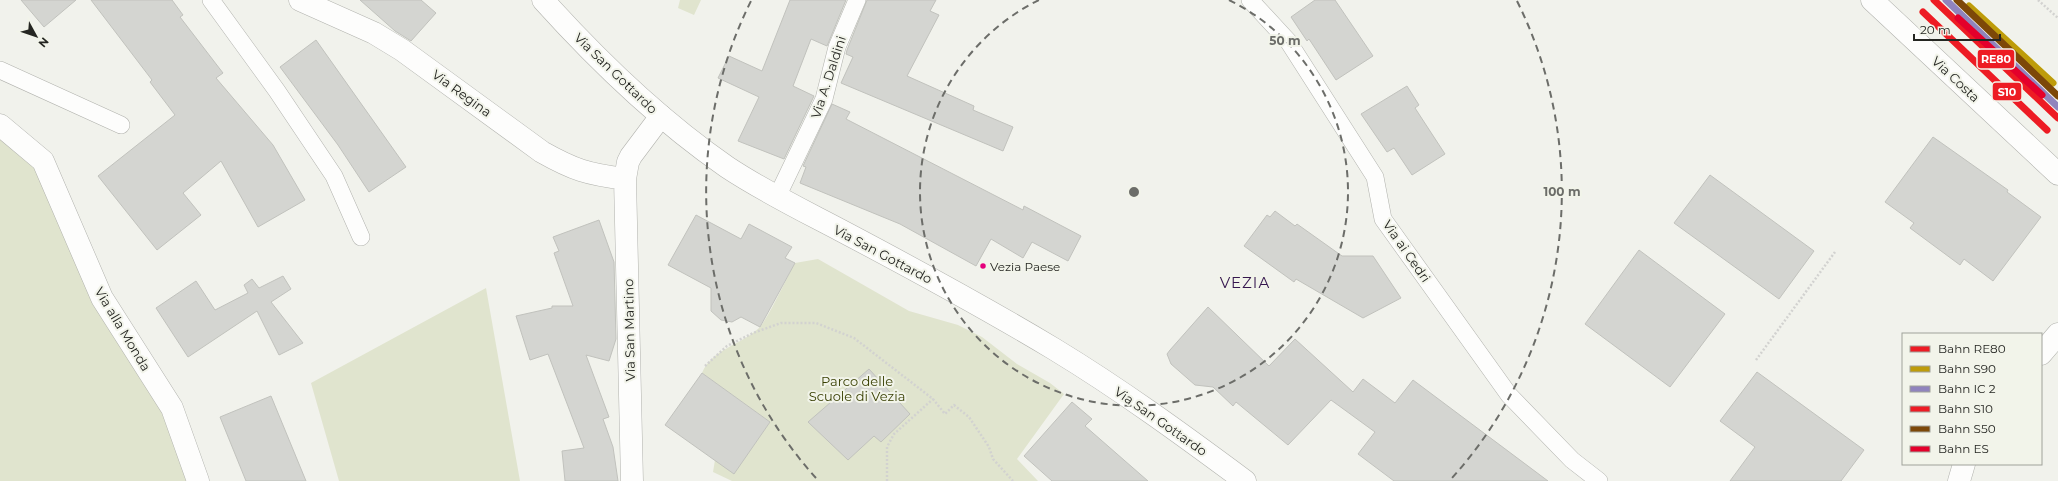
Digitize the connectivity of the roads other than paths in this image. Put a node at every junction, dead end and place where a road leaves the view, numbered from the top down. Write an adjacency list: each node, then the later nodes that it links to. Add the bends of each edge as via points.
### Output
1 (211, 0): 14 (lane, via 334,176)
2 (300, 0): 12 (street, Via Regina, via 374,34 402,50 542,152 564,165 594,175)
3 (543, 0): 8 (street, Via San Gottardo, via 604,63)
4 (856, 0): 13 (lane, Via A. Daldini, via 836,47 824,99)
5 (1250, 0): 21 (lane, Via ai Cedri, via 1288,41 1375,177 1383,219 1509,395 1572,460)
6 (1872, 0): 11 (street, Via Costa)
7 (0, 70): 10 (lane)
8 (661, 116): 12 (street, Via San Martino, via 631,156); 13 (street, Via San Gottardo, via 728,168)
9 (0, 125): 18 (street, Via alla Monda, via 43,161 102,298 172,408)
10 (120, 125)
11 (2058, 174)
12 (625, 179): 19 (street, Via San Martino)
13 (777, 197): 20 (street, Via San Gottardo, via 961,295 1054,349 1125,394)
14 (361, 237)
15 (2058, 334): 16 (street)
16 (2042, 353)
17 (1964, 465): 22 (street)
18 (198, 481)
19 (632, 481)
20 (1245, 481)
21 (1599, 481)
22 (1959, 481)

